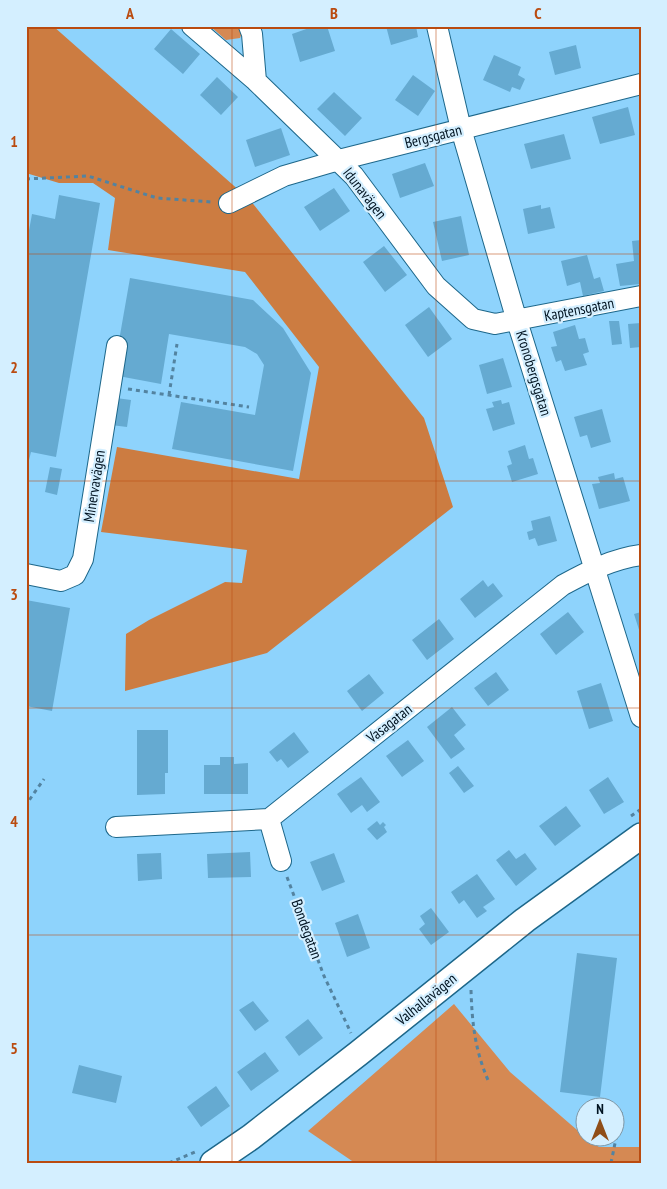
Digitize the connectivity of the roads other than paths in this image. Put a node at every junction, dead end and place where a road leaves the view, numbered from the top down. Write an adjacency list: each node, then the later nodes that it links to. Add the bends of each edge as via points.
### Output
1 (192, 26): 4 (street, Idunavägen)
2 (249, 26): 4 (street)
3 (437, 26): 6 (street, Kronobergsgatan)
4 (256, 81): 7 (street, Idunavägen)
5 (641, 84): 6 (street, Bergsgatan)
6 (461, 129): 7 (street, Bergsgatan); 10 (street, Kronobergsgatan)
7 (338, 160): 8 (street, Bergsgatan, via 284,176); 10 (street, Idunavägen, via 354,176 436,286 473,319 495,324)
8 (230, 203)
9 (641, 296): 10 (street, Kaptensgatan)
10 (518, 321): 13 (street, Kronobergsgatan)
11 (117, 346): 14 (street, Minervavägen, via 83,559 75,575 61,581)
12 (641, 555): 13 (street, Vasagatan)
13 (594, 568): 15 (street, Kronobergsgatan); 16 (street, Vasagatan, via 564,585)
14 (26, 574)
15 (641, 717)
16 (269, 819): 17 (street); 19 (street)
17 (116, 827)
18 (641, 836): 20 (street, Valhallavägen, via 525,920)
19 (281, 861)
20 (217, 1162)

